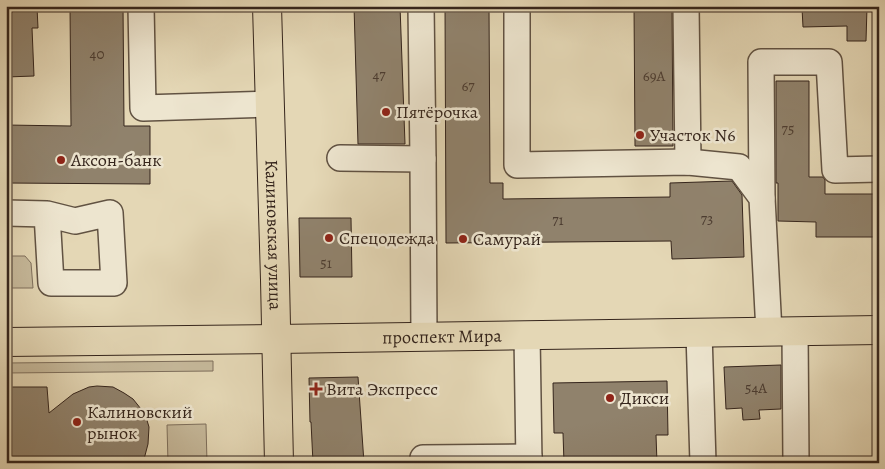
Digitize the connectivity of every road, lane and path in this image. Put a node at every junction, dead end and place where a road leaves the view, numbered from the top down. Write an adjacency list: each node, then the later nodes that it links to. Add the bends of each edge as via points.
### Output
1 (141, 6): 6 (lane, via 143,108)
2 (266, 6): 6 (main road, Калиновская улица)
3 (421, 6): 8 (lane)
4 (517, 6): 9 (lane, via 517,165)
5 (686, 6): 9 (lane)
6 (270, 104): 19 (main road, Калиновская улица)
7 (340, 158): 8 (lane)
8 (424, 159): 18 (lane)
9 (688, 162): 11 (lane, via 739,166)
10 (879, 169): 11 (lane, via 835,170 829,62 761,62)
11 (762, 198): 15 (lane)
12 (6, 213): 13 (lane)
13 (47, 214)
14 (879, 330): 15 (main road, проспект Мира)
15 (782, 331): 16 (main road, проспект Мира); 25 (lane)
16 (699, 333): 17 (main road, проспект Мира); 24 (lane)
17 (527, 335): 18 (main road, проспект Мира); 21 (lane)
18 (424, 337): 19 (main road, проспект Мира)
19 (276, 339): 20 (main road, проспект Мира); 22 (main road, Калиновская улица)
20 (6, 342)
21 (529, 460): 23 (lane, via 423,458)
22 (279, 463)
23 (423, 463)
24 (703, 463)
25 (796, 463)

